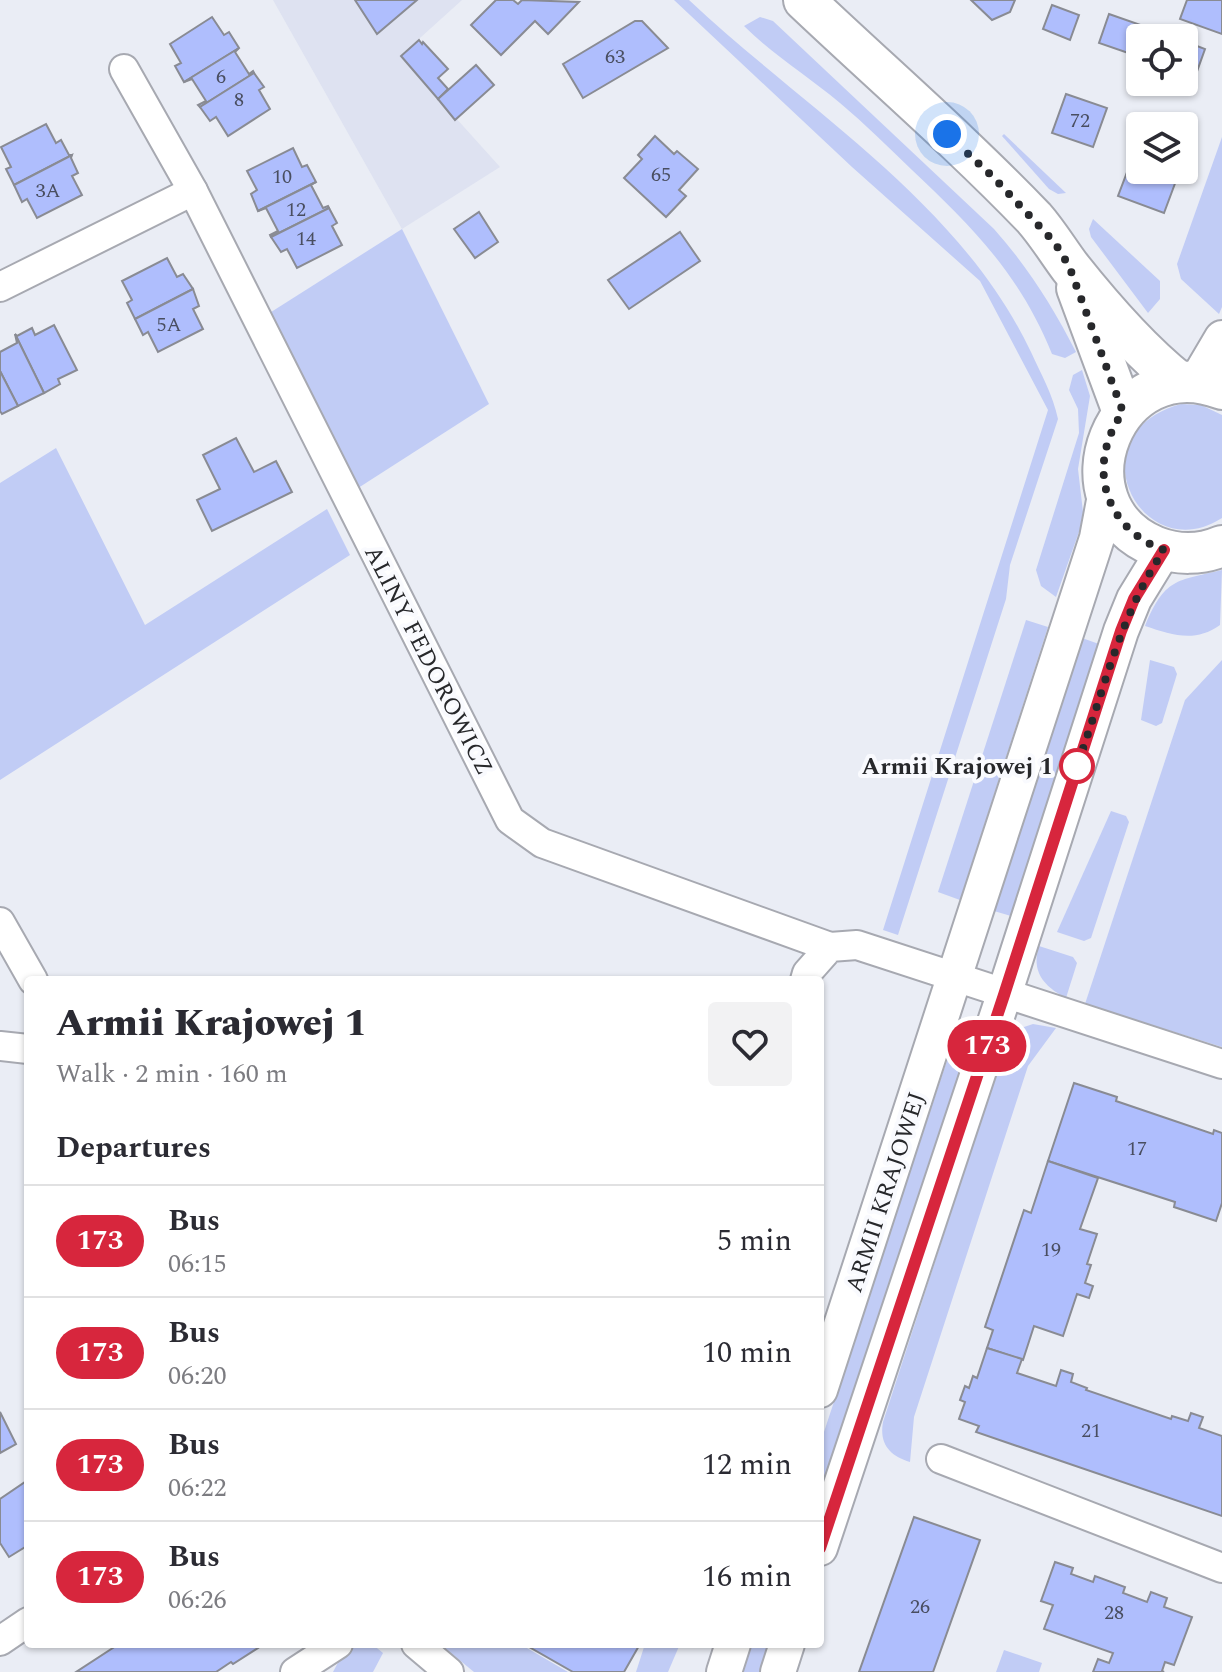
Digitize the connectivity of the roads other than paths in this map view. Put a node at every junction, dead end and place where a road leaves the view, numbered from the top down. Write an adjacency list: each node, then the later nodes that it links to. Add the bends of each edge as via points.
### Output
1 (804, 0): 4 (main road, via 994,178 1055,243)
2 (124, 69): 3 (street, ALINY FEDOROWICZ)
3 (193, 191): 5 (street); 13 (street, ALINY FEDOROWICZ, via 510,820 542,843)
4 (1069, 266): 7 (main road, via 1150,359); 8 (main road)
5 (0, 287)
6 (1222, 338): 7 (street)
7 (1199, 384): 8 (main road, via 1154,389)
8 (1123, 412): 9 (main road, via 1105,448)
9 (1106, 490): 11 (main road, via 1123,523); 16 (street, ARMII KRAJOWEJ, via 1097,538)
10 (1222, 546): 11 (main road, via 1190,553)
11 (1164, 550): 17 (street, via 1121,631)
12 (0, 922): 14 (street)
13 (830, 947): 15 (street); 16 (street, ALINY FEDOROWICZ, via 857,945)
14 (31, 976)
15 (806, 976)
16 (955, 978): 17 (street, ALINY FEDOROWICZ); 21 (street, ARMII KRAJOWEJ)
17 (1004, 995): 20 (street); 23 (street)
18 (0, 1046): 19 (street)
19 (24, 1049)
20 (1222, 1064)
21 (824, 1378)
22 (941, 1459): 24 (street)
23 (824, 1536)
24 (1222, 1568)
25 (24, 1625): 26 (street)
26 (0, 1641)
27 (333, 1648): 31 (street)
28 (421, 1648): 32 (street)
29 (732, 1648): 33 (street)
30 (786, 1648): 34 (street)
31 (309, 1668)
32 (449, 1672)
33 (724, 1672)
34 (778, 1672)

